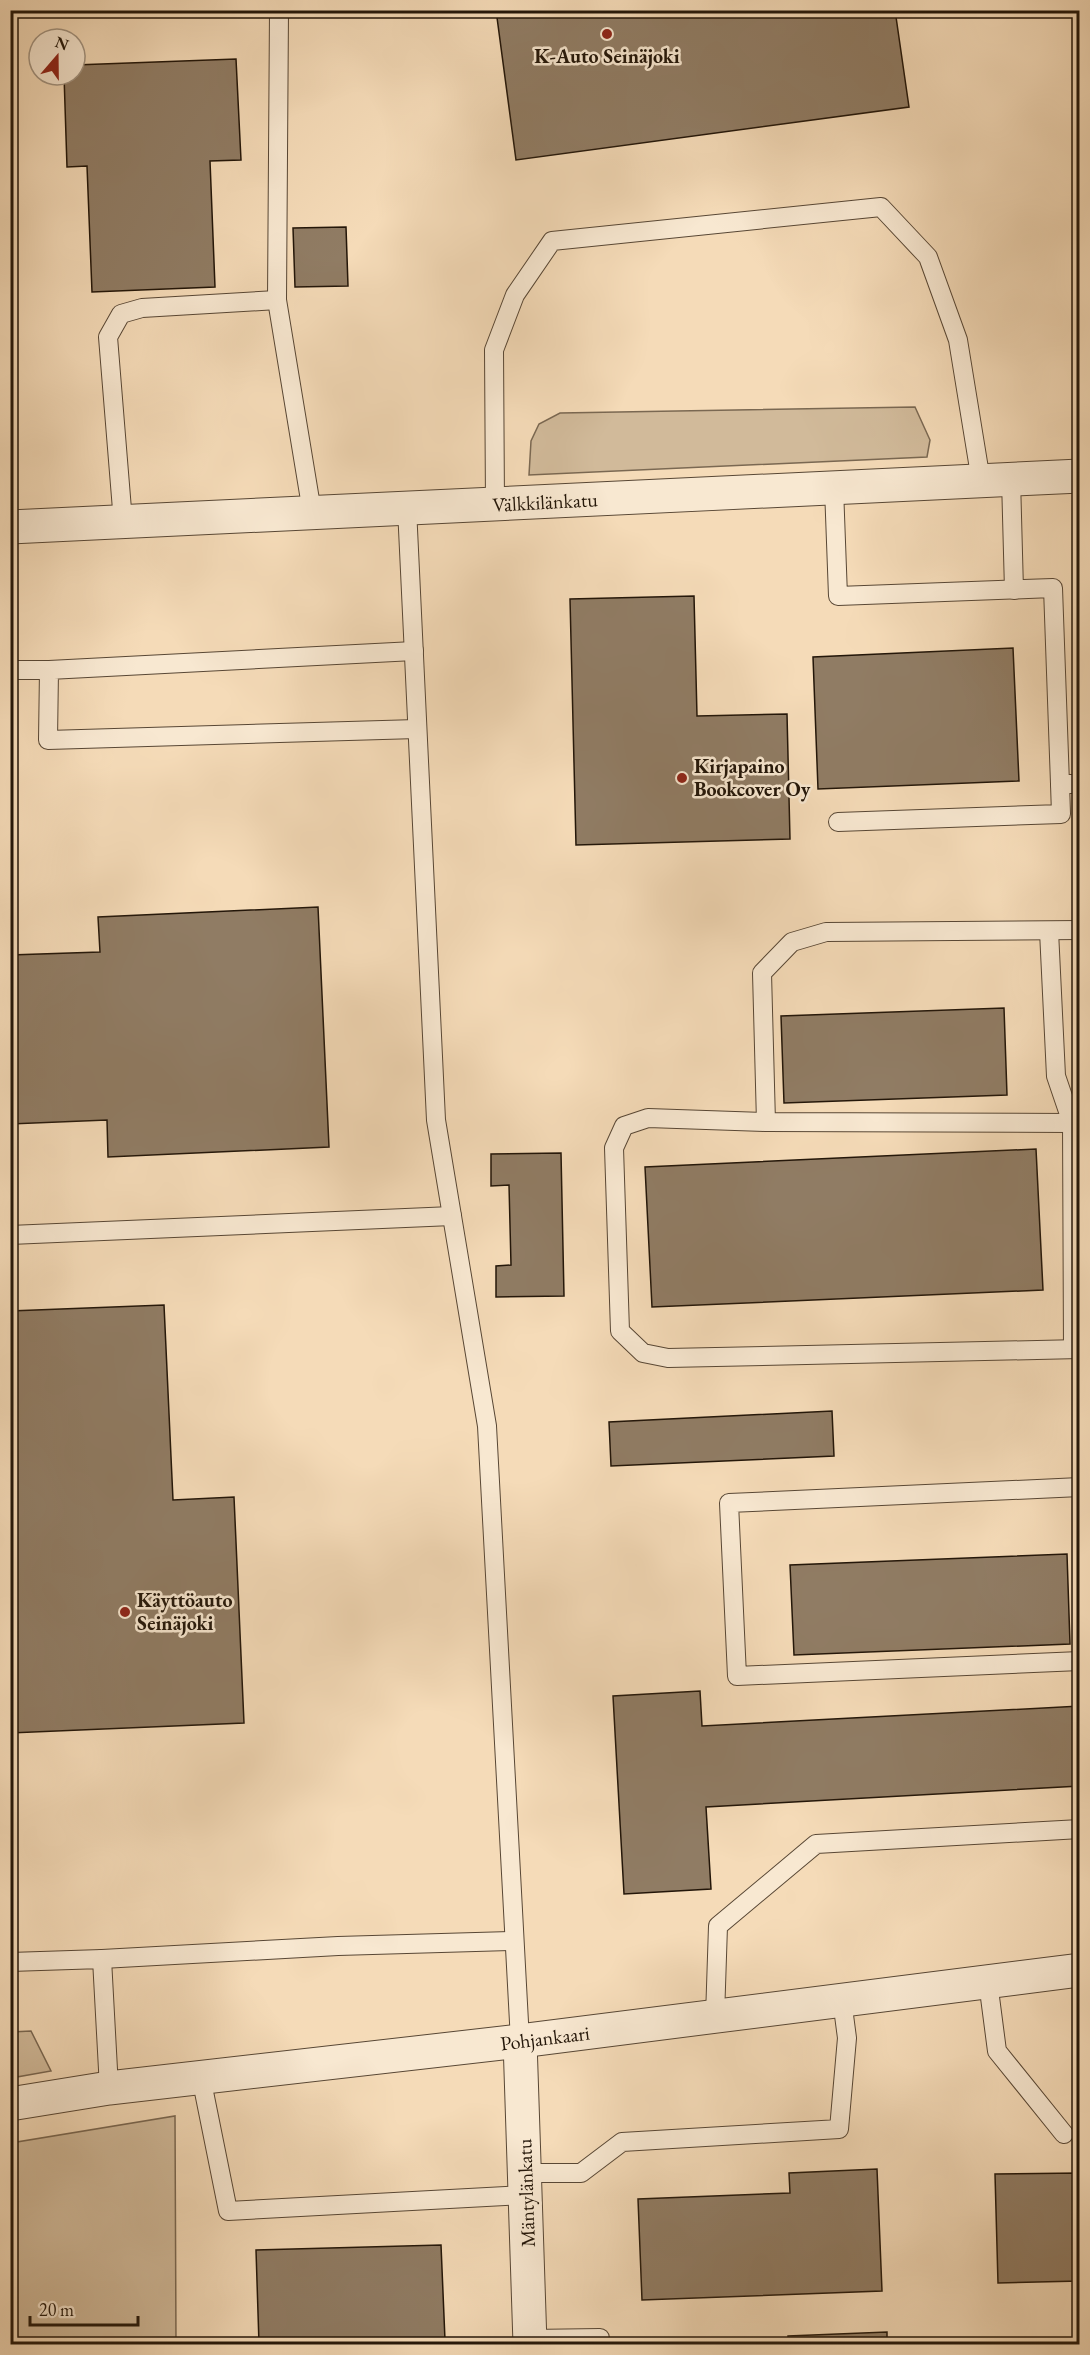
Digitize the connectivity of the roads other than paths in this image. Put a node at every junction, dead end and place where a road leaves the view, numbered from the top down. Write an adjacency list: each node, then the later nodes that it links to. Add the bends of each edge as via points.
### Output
1 (279, 10): 2 (lane)
2 (277, 300): 8 (lane); 9 (lane, via 142,308 121,314 108,337)
3 (1080, 476): 4 (street, Välkkilänkatu)
4 (996, 480): 5 (street, Välkkilänkatu); 6 (lane, via 958,340 928,257 881,207 552,241 515,295 494,350); 11 (lane)
5 (834, 488): 6 (street, Välkkilänkatu); 11 (lane, via 838,596)
6 (495, 504): 7 (street, Välkkilänkatu)
7 (407, 508): 8 (street, Välkkilänkatu); 12 (lane)
8 (312, 512): 9 (street, Välkkilänkatu)
9 (123, 522): 10 (street, Välkkilänkatu)
10 (10, 527)
11 (1014, 590): 16 (lane, via 1053,588)
12 (414, 651): 14 (lane); 15 (lane)
13 (10, 670): 14 (lane)
14 (49, 670): 15 (lane, via 48,740)
15 (417, 729): 24 (lane, via 436,1120)
16 (1060, 784): 17 (lane); 18 (lane, via 1061,814)
17 (1080, 784)
18 (838, 822)
19 (1080, 930): 20 (lane)
20 (1050, 931): 21 (lane, via 826,932 792,942 762,973); 22 (lane, via 1056,1076)
21 (766, 1122): 22 (lane); 26 (lane, via 648,1118 624,1126 614,1148 620,1331 643,1353 668,1358)
22 (1072, 1123): 23 (lane)
23 (1075, 1165): 26 (lane)
24 (452, 1216): 25 (lane); 30 (lane, via 487,1426)
25 (10, 1235)
26 (1076, 1349)
27 (1080, 1487): 28 (lane, via 729,1503 737,1676)
28 (1080, 1660)
29 (1080, 1829): 36 (lane, via 816,1844 718,1926)
30 (514, 1941): 31 (lane); 37 (lane)
31 (102, 1959): 32 (lane); 39 (lane)
32 (10, 1962)
33 (1080, 1970): 34 (street, Pohjankaari)
34 (988, 1982): 35 (street, Pohjankaari); 41 (lane, via 997,2051)
35 (842, 2000): 36 (street, Pohjankaari); 42 (lane, via 847,2037 839,2129 622,2142 581,2173)
36 (715, 2017): 37 (street, Pohjankaari)
37 (520, 2041): 38 (street, Pohjankaari); 42 (street, Mäntylänkatu)
38 (201, 2077): 39 (street, Pohjankaari); 42 (lane, via 228,2211)
39 (109, 2088): 40 (street, Pohjankaari)
40 (10, 2103)
41 (1064, 2134)
42 (526, 2184): 43 (street, Mäntylänkatu)
43 (530, 2342): 44 (lane, via 600,2338)
44 (600, 2344)

